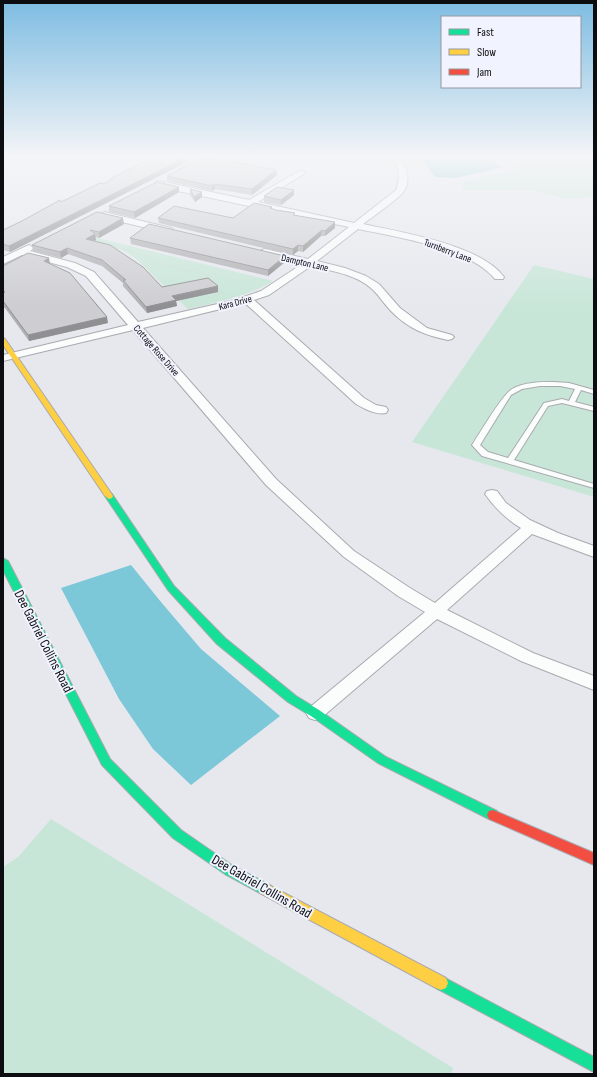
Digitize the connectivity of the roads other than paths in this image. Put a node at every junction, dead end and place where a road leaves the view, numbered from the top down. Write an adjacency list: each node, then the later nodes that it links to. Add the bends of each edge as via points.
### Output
1 (267, 206): 4 (street, Turnberry Lane)
2 (381, 206): 4 (street, Kara Drive)
3 (110, 207): 5 (street, via 97,213)
4 (358, 225): 10 (street, Kara Drive); 11 (street, Turnberry Lane, via 420,239 446,248 488,267)
5 (177, 232)
6 (35, 245): 8 (street)
7 (254, 250): 10 (street, Dampton Lane)
8 (21, 252): 9 (street); 13 (street, Cottage Rose Drive, via 71,265 90,274)
9 (3, 261)
10 (309, 262): 12 (street, Kara Drive, via 265,293); 14 (street, Dampton Lane, via 362,278 375,286 396,310 423,330)
11 (499, 278)
12 (247, 299): 13 (street, Kara Drive); 21 (street, via 360,401)
13 (135, 325): 16 (street, Kara Drive); 28 (street, Cottage Rose Drive, via 271,482 349,554)
14 (448, 337)
15 (3, 340): 16 (street)
16 (8, 357): 30 (street, via 171,588 221,641 292,699)
17 (579, 388): 18 (lane); 19 (lane); 22 (lane, via 561,384 540,384 515,389 510,394 476,445 485,454)
18 (594, 392)
19 (570, 404): 20 (lane); 22 (lane, via 562,401 546,404)
20 (594, 409)
21 (382, 410)
22 (510, 461): 23 (lane)
23 (594, 486)
24 (492, 494): 25 (street, via 498,504)
25 (532, 526): 26 (street); 28 (street)
26 (594, 552)
27 (3, 561): 32 (street, Dee Gabriel Collins Road, via 106,762 177,834 229,870)
28 (436, 611): 29 (street, Cottage Rose Drive, via 526,657); 30 (street)
29 (594, 683)
30 (314, 713): 31 (street, via 382,760 472,806)
31 (594, 859)
32 (594, 1065)

